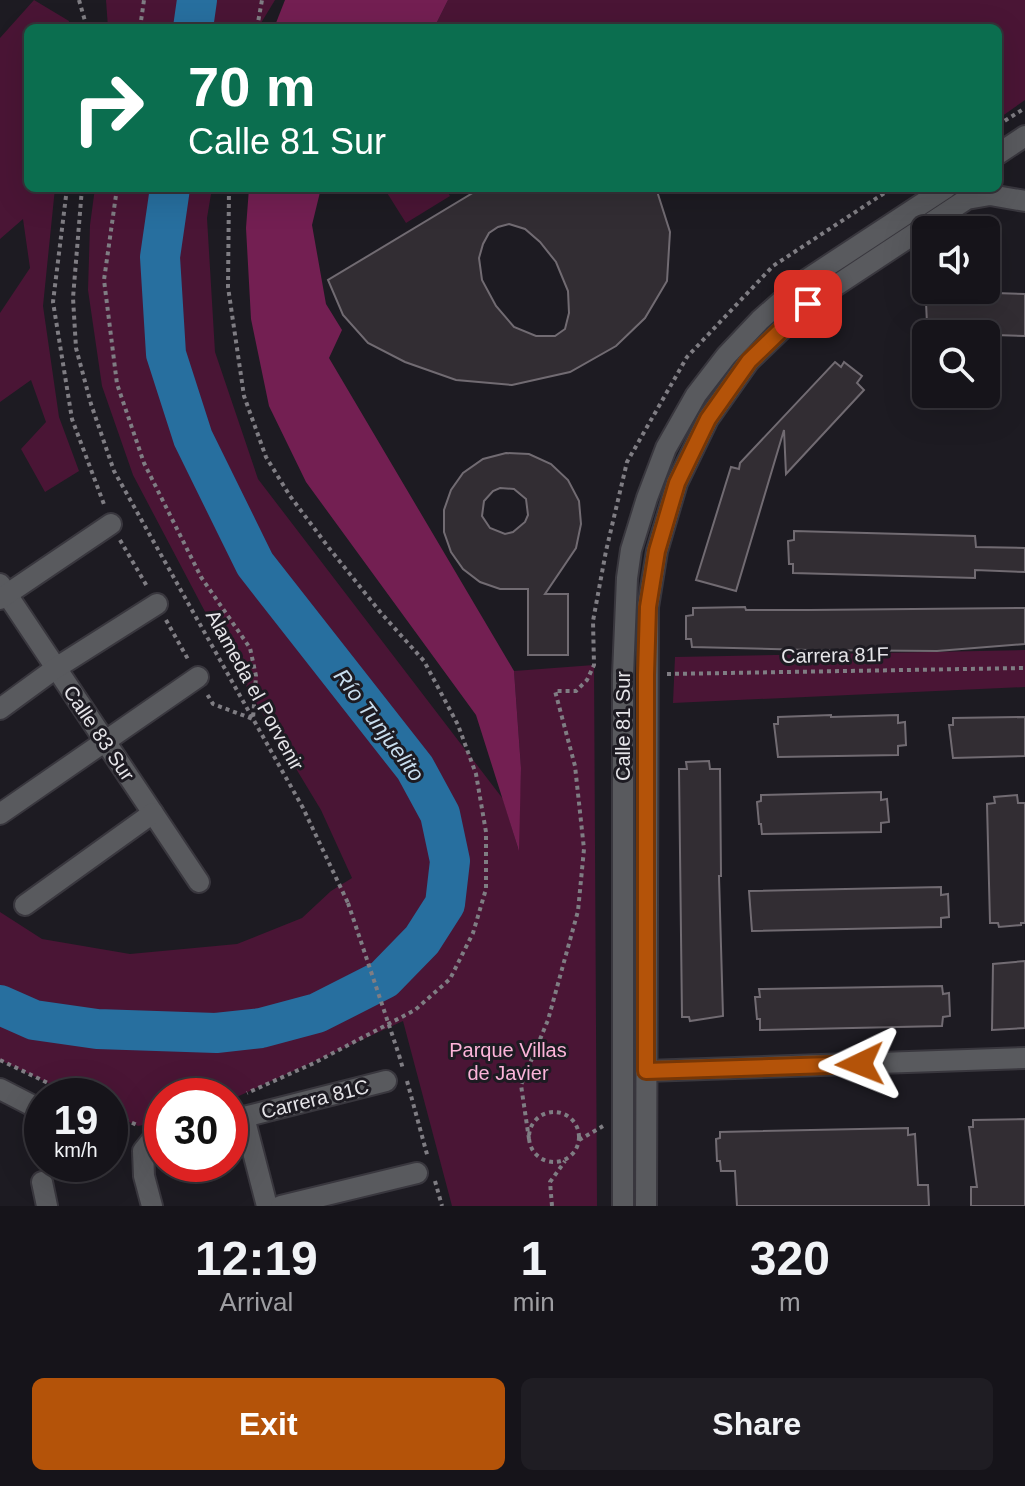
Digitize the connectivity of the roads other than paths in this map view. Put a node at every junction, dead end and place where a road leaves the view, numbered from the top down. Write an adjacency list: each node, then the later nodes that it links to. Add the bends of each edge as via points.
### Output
1 (1025, 136): 2 (street)
2 (1002, 151)
3 (950, 197): 4 (street); 17 (street, Calle 81 Sur, via 799,312 749,361 708,419 677,483 648,607); 30 (street, Calle 81 Sur, via 803,282 760,320 696,395 666,448 647,498 627,578 623,675)
4 (1025, 201)
5 (111, 524): 6 (street)
6 (2, 592): 8 (street, Calle 83 Sur)
7 (157, 604): 8 (street)
8 (56, 668): 10 (street); 11 (street, Calle 83 Sur)
9 (198, 677): 11 (street)
10 (0, 709)
11 (105, 740): 12 (street, Calle 83 Sur); 13 (street)
12 (153, 813): 14 (street, Calle 83 Sur); 15 (street)
13 (0, 814)
14 (199, 882)
15 (25, 905)
16 (1025, 1058): 17 (street)
17 (646, 1071): 31 (street, Calle 81 Sur)
18 (386, 1081): 28 (street, Carrera 81C, via 244,1117)
19 (0, 1089): 20 (street)
20 (24, 1101)
21 (144, 1150): 23 (street)
22 (417, 1173): 29 (street)
23 (144, 1176)
24 (42, 1182): 26 (street)
25 (146, 1182): 27 (street)
26 (47, 1206)
27 (152, 1206)
28 (267, 1206)
29 (281, 1206)
30 (623, 1206)
31 (646, 1206)

